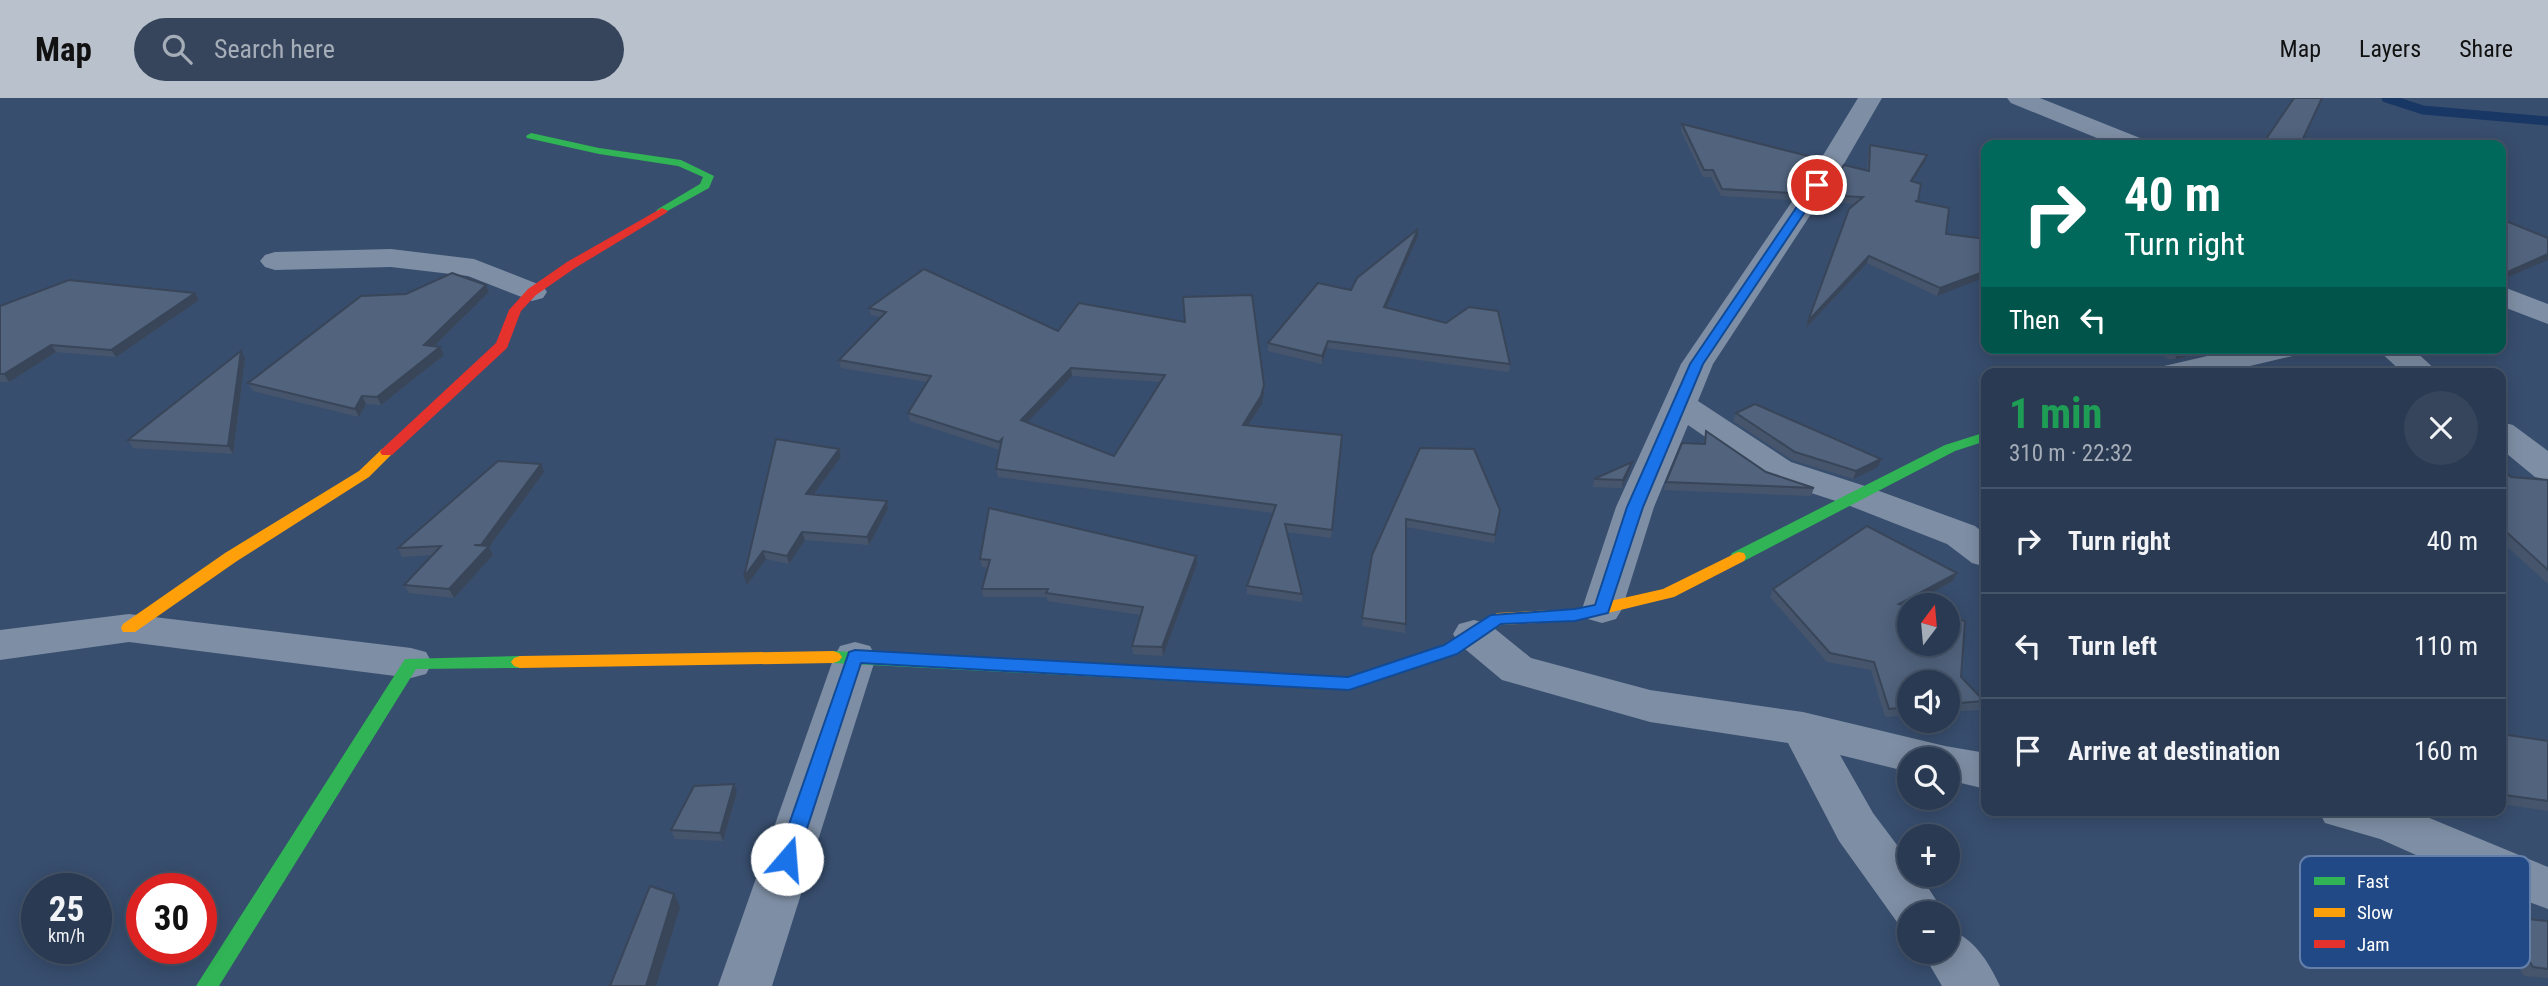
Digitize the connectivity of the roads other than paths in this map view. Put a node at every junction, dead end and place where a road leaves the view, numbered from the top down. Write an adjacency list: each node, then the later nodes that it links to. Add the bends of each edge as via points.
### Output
1 (1870, 98): 15 (street, via 1697,364)
2 (2019, 98): 4 (street)
3 (531, 136): 6 (street, via 681,163 709,176 705,186)
4 (2124, 140)
5 (275, 261): 6 (street, via 391,258 474,268)
6 (532, 292): 22 (street, via 516,310 502,345 364,474 230,557)
7 (2506, 297): 8 (street)
8 (2548, 315)
9 (2548, 323): 10 (street)
10 (2506, 327)
11 (2260, 354): 13 (street)
12 (2399, 354): 14 (street)
13 (2198, 368)
14 (2417, 368)
15 (1680, 404): 19 (street, via 1778,470); 21 (street, via 1635,507)
16 (2506, 436): 18 (street)
17 (1981, 438): 19 (street)
18 (2548, 469)
19 (1858, 496): 20 (street, via 1961,535); 21 (street, via 1668,593)
20 (1981, 550)
21 (1602, 609): 23 (street, via 1497,619)
22 (129, 628): 24 (street); 26 (street)
23 (1474, 634): 25 (street, via 1450,650 1349,684); 27 (street, via 1517,669 1530,673 1650,706)
24 (0, 645)
25 (855, 657): 26 (street); 38 (street)
26 (411, 663): 37 (street)
27 (1803, 729): 28 (street); 35 (street, via 1856,827)
28 (1897, 751)
29 (1960, 766): 30 (street)
30 (1981, 770)
31 (2381, 817): 32 (street)
32 (2467, 856)
33 (2530, 882): 34 (street)
34 (2548, 888)
35 (1910, 901)
36 (1957, 964): 39 (street)
37 (207, 986)
38 (745, 986)
39 (1973, 986)

